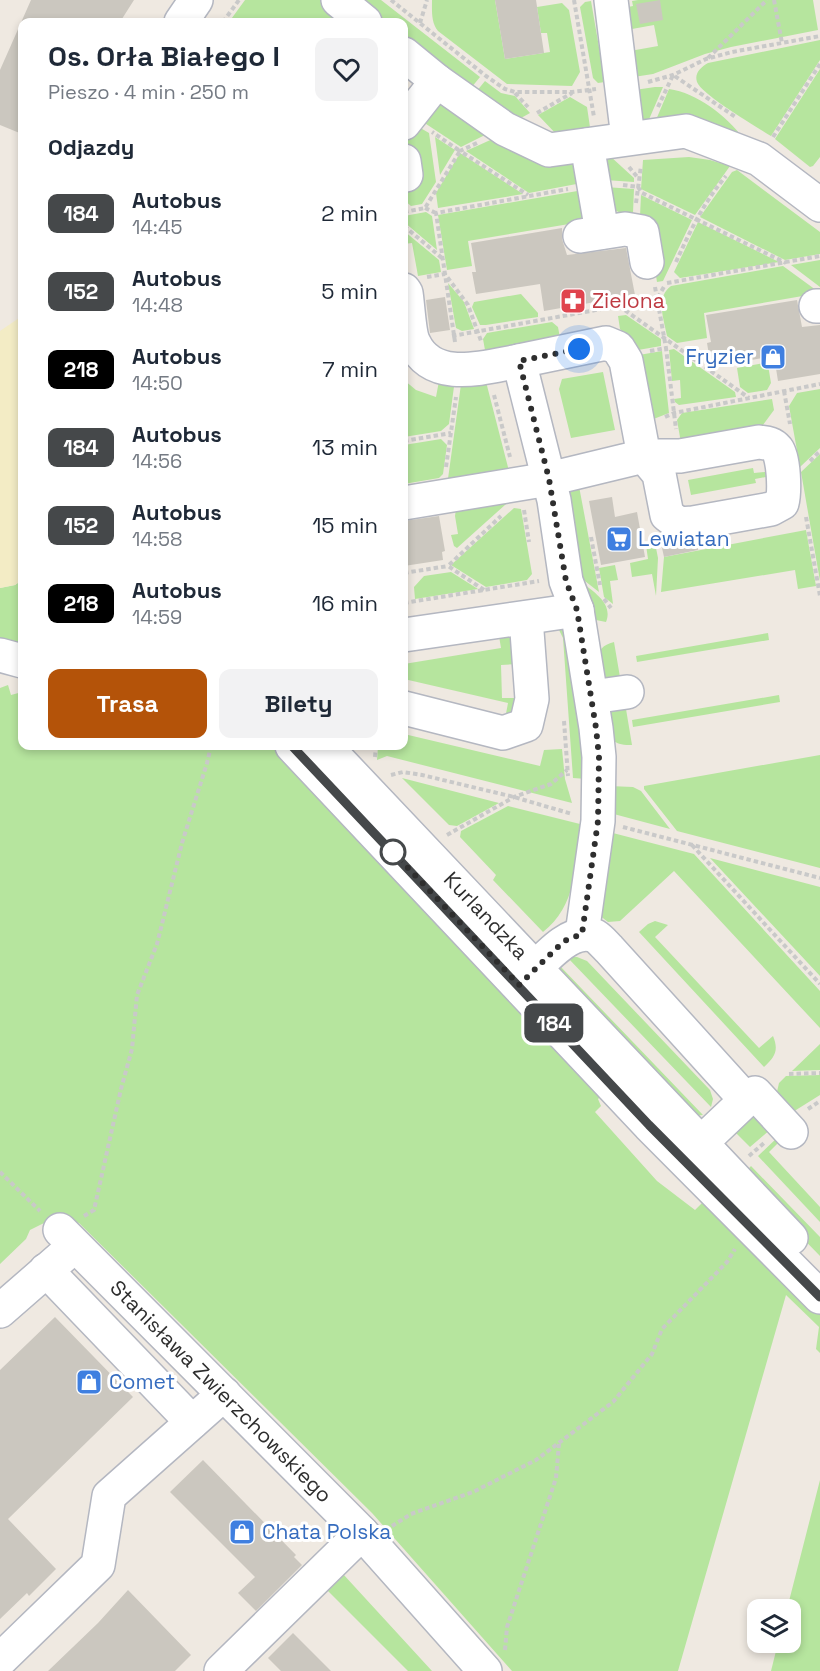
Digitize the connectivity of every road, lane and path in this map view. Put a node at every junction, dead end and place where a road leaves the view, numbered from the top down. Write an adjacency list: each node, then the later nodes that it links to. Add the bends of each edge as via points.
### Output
1 (196, 0): 10 (street)
2 (239, 0): 11 (path)
3 (338, 0): 12 (street)
4 (391, 0): 13 (path)
5 (427, 0): 13 (path)
6 (574, 0): 20 (path)
7 (611, 0): 20 (street)
8 (767, 0): 17 (path)
9 (774, 0): 15 (path)
10 (184, 18)
11 (226, 18)
12 (360, 18)
13 (420, 23): 21 (path, via 505,89)
14 (820, 36): 15 (path)
15 (782, 43): 17 (path)
16 (408, 57): 19 (street)
17 (706, 59): 20 (path, via 673,75)
18 (820, 64): 27 (path)
19 (437, 81): 23 (street); 26 (street, via 505,129 549,150)
20 (605, 88): 21 (path); 24 (street)
21 (572, 92): 22 (path)
22 (535, 114)
23 (408, 118)
24 (628, 138): 26 (street); 27 (street, via 686,131)
25 (486, 139): 28 (path)
26 (587, 145): 38 (street, via 591,234 625,229 642,232)
27 (759, 147): 30 (street, via 759,159); 38 (path, via 712,192)
28 (460, 150): 29 (path); 31 (path)
29 (529, 196)
30 (820, 206)
31 (425, 208): 32 (path); 33 (path)
32 (408, 211)
33 (436, 213)
34 (408, 229): 36 (path)
35 (820, 256): 38 (path)
36 (442, 259)
37 (445, 274): 42 (path)
38 (656, 275): 39 (path); 39 (path)
39 (657, 299): 40 (path); 43 (path)
40 (619, 306): 42 (path); 43 (path)
41 (408, 316): 44 (street)
42 (454, 336): 44 (path); 48 (path)
43 (664, 338): 45 (path); 50 (path)
44 (410, 339): 48 (street, via 424,358 442,368)
45 (666, 348): 46 (path); 51 (path)
46 (648, 351)
47 (519, 361): 48 (street); 54 (street, via 606,343 618,348 627,361); 56 (street)
48 (459, 371): 52 (path)
49 (820, 384): 50 (path)
50 (750, 398): 51 (path)
51 (674, 413): 55 (path)
52 (451, 434): 53 (path); 57 (path)
53 (408, 440)
54 (644, 456): 55 (street); 55 (street, via 659,474 667,515 679,524 771,509 782,503 785,491 778,451 770,443); 56 (street)
55 (680, 456)
56 (549, 479): 57 (street); 62 (street, via 566,581)
57 (442, 496): 58 (street)
58 (408, 502)
59 (448, 566): 60 (path)
60 (408, 572)
61 (526, 618): 62 (street); 63 (street); 66 (street, via 532,699 526,725 503,733)
62 (589, 627): 65 (street)
63 (408, 634)
64 (627, 692): 65 (street)
65 (592, 697): 73 (street, via 599,757 598,821)
66 (408, 709)
67 (209, 750): 82 (path, via 157,944 137,995 132,1049 94,1210)
68 (296, 750): 74 (street, Kurlandzka)
69 (329, 750): 74 (street, Kurlandzka)
70 (567, 770): 71 (path, via 551,784 514,797)
71 (444, 837)
72 (691, 844): 75 (path)
73 (582, 934): 74 (street, via 564,941); 80 (street, via 597,937 746,1100)
74 (528, 977): 80 (street, Kurlandzka)
75 (820, 984)
76 (820, 1073): 77 (path)
77 (789, 1074)
78 (754, 1093): 79 (street)
79 (791, 1132)
80 (692, 1151): 85 (street, Kurlandzka); 86 (street, Kurlandzka, via 712,1190)
81 (0, 1172): 82 (path)
82 (60, 1230): 84 (street, via 63,1255); 88 (street, Stanisława Zwierzchowskiego)
83 (736, 1241): 90 (path, via 727,1262 662,1329 652,1354 613,1402)
84 (46, 1270): 87 (street); 89 (street)
85 (820, 1271)
86 (820, 1297)
87 (0, 1311)
88 (224, 1394): 89 (street); 91 (street, Stanisława Zwierzchowskiego)
89 (192, 1422): 92 (street, via 109,1496 98,1565)
90 (559, 1443): 91 (path, via 536,1460 473,1492 411,1514); 93 (path, via 556,1478)
91 (365, 1536): 93 (street, Stanisława Zwierzchowskiego); 94 (street)
92 (0, 1660)
93 (495, 1661)
94 (220, 1671)

